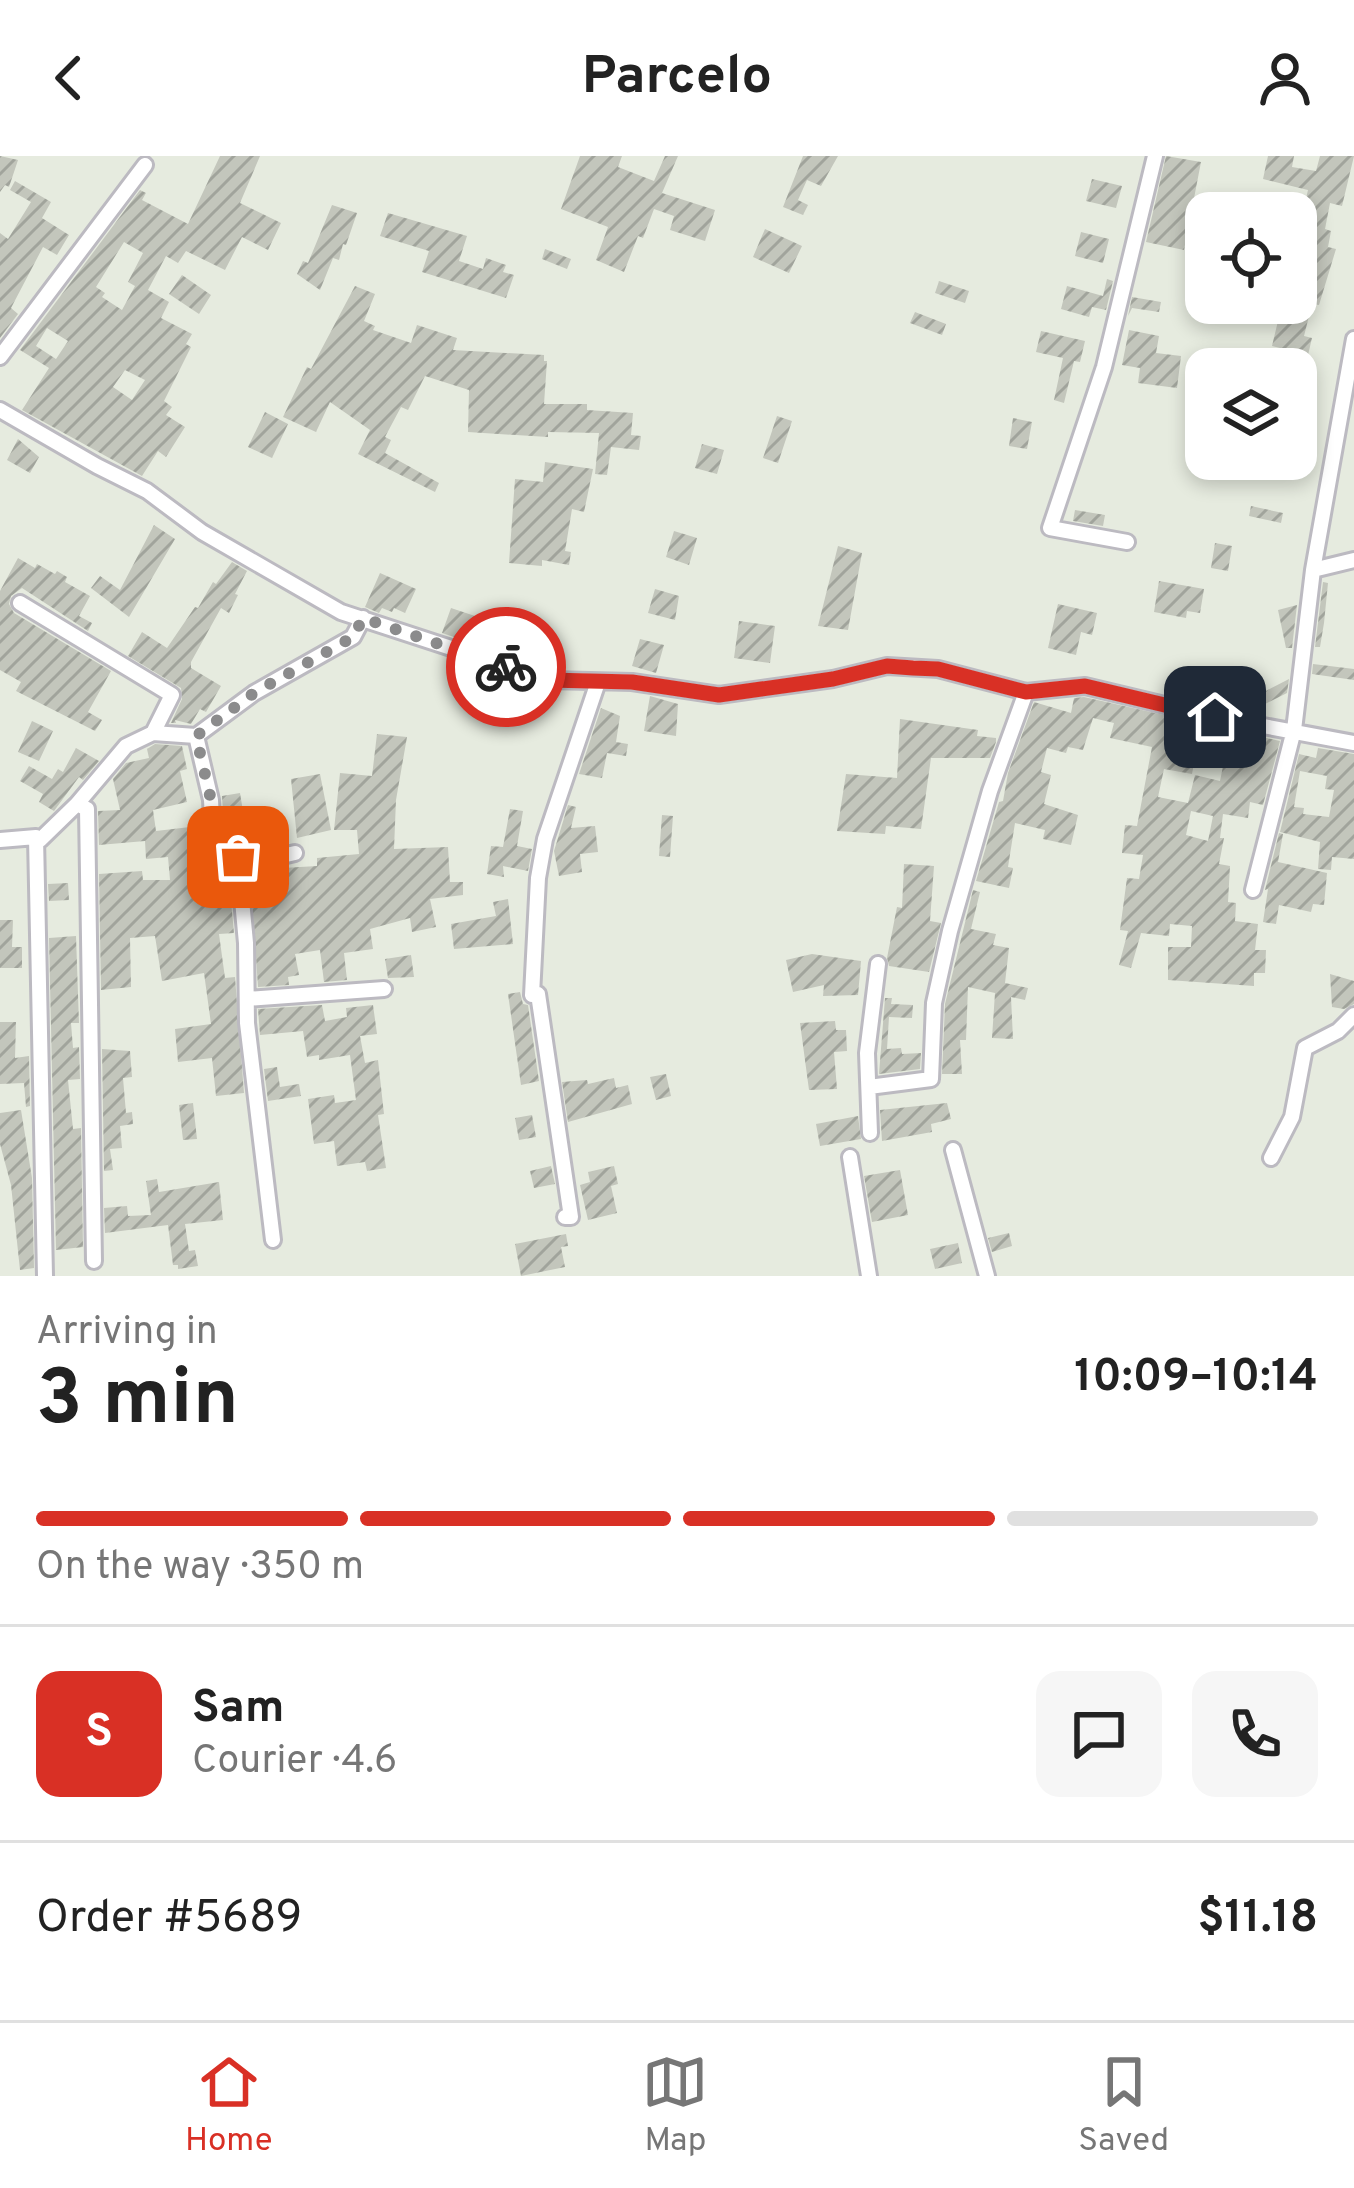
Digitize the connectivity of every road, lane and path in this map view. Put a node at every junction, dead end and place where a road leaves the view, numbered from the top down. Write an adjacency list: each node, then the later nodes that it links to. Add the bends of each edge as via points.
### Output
1 (1155, 156): 6 (street, via 1105,367 1050,528)
2 (145, 165): 4 (street)
3 (1354, 339): 8 (street)
4 (0, 357)
5 (0, 410): 10 (street, via 147,491 284,580)
6 (1127, 542)
7 (1354, 560): 8 (street)
8 (1313, 570): 13 (street)
9 (20, 603): 14 (street, via 172,695)
10 (363, 618): 11 (street, via 548,680); 15 (street, via 353,637)
11 (598, 682): 12 (street, via 719,695 887,666 938,669); 32 (street, via 545,839 533,942 532,995 538,994 565,1172)
12 (1026, 692): 13 (street, via 1085,686); 27 (street, via 950,931 934,1003 931,1079)
13 (1294, 730): 16 (street); 22 (street)
14 (153, 733): 15 (street); 17 (street, via 126,746)
15 (196, 736): 21 (street, via 214,857)
16 (1354, 743)
17 (76, 804): 18 (street); 34 (street, via 87,808)
18 (36, 837): 19 (street); 35 (street)
19 (0, 840)
20 (295, 853): 21 (street)
21 (238, 857): 25 (street)
22 (1253, 890)
23 (878, 964): 27 (street)
24 (384, 989): 25 (street)
25 (247, 999): 33 (street)
26 (1354, 1016): 31 (street, via 1305,1048 1292,1118)
27 (868, 1087): 28 (street)
28 (870, 1133)
29 (953, 1150): 37 (street)
30 (850, 1157): 36 (street)
31 (1271, 1158)
32 (565, 1217)
33 (273, 1240)
34 (94, 1261)
35 (45, 1276)
36 (869, 1276)
37 (986, 1276)

